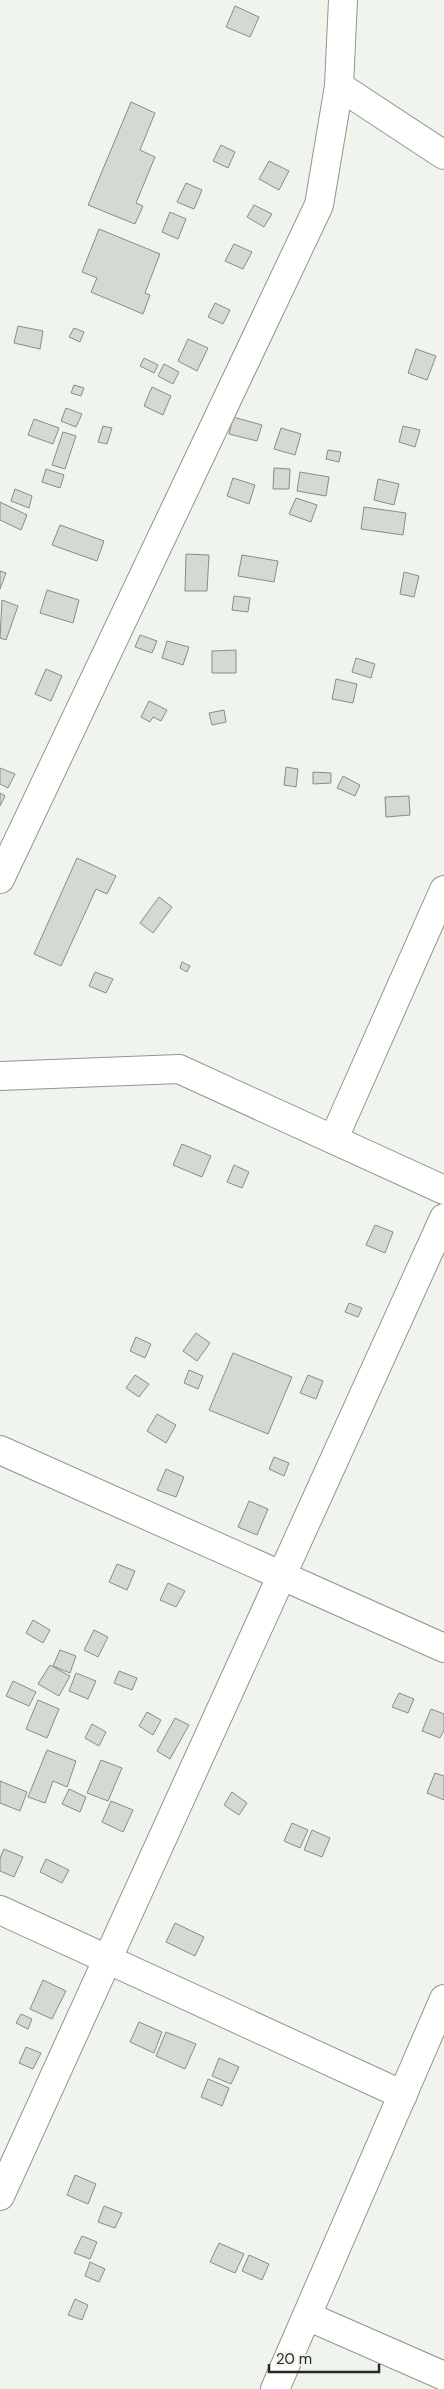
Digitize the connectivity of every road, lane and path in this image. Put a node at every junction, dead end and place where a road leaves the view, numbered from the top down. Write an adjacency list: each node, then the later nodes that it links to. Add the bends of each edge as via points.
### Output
1 (343, 0): 2 (street)
2 (339, 86): 3 (street); 4 (street, via 319,205)
3 (444, 155)
4 (0, 879)
5 (444, 890): 7 (street)
6 (0, 1076): 7 (street, via 179,1069)
7 (334, 1138): 8 (street)
8 (444, 1190)
9 (444, 1218): 11 (street)
10 (0, 1450): 11 (street)
11 (282, 1576): 12 (street); 14 (street)
12 (444, 1648)
13 (0, 1910): 14 (street)
14 (108, 1958): 16 (street); 17 (street)
15 (444, 1999): 16 (street)
16 (403, 2095): 18 (street)
17 (0, 2196)
18 (307, 2316): 19 (street); 20 (street)
19 (444, 2376)
20 (275, 2389)

